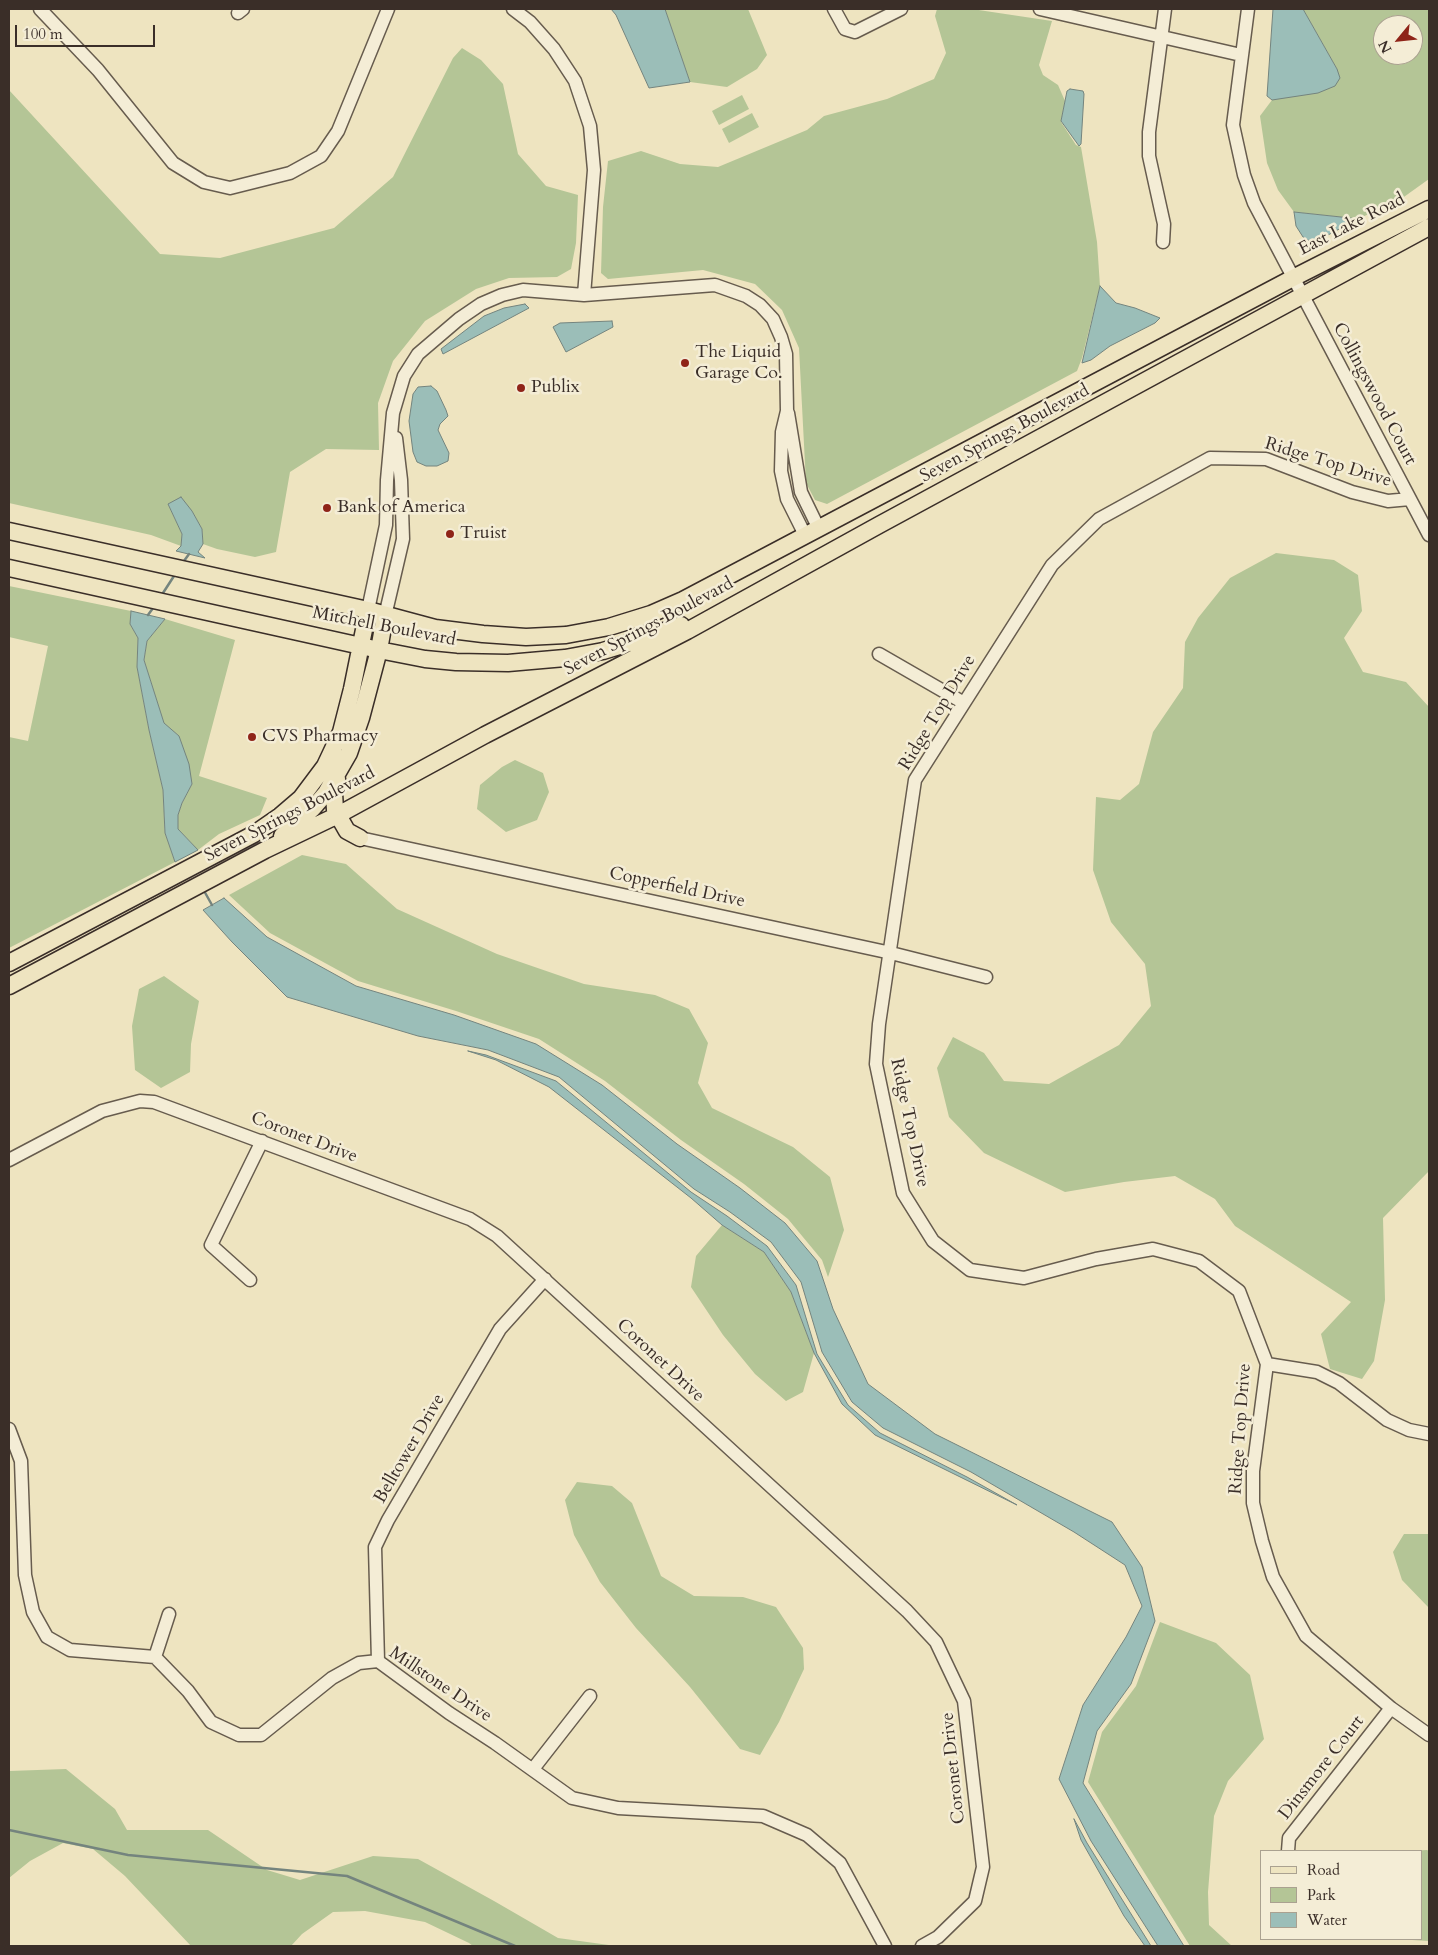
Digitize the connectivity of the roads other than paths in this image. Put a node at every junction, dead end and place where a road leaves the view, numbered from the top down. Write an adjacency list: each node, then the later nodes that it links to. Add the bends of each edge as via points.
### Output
1 (40, 9): 2 (street, via 98,70 172,163 204,182 230,188 290,173 321,156 338,131)
2 (388, 9)
3 (513, 9): 15 (street, via 530,22 554,49 575,81 590,126 594,170)
4 (834, 9): 5 (street, via 845,29 855,32)
5 (901, 9)
6 (1040, 9): 9 (street)
7 (1165, 9): 9 (street)
8 (1248, 9): 10 (street, Collingswood Court)
9 (1163, 37): 10 (street); 13 (street, via 1149,132 1149,156 1164,224)
10 (1241, 56): 14 (street, Collingswood Court, via 1233,125 1244,175 1254,203)
11 (1429, 209): 14 (main road, East Lake Road)
12 (1429, 227): 16 (main road)
13 (1163, 242)
14 (1293, 278): 16 (street, Collingswood Court); 21 (main road, Seven Springs Boulevard)
15 (584, 296): 17 (street, via 523,290 481,304 418,354 404,376); 21 (street, via 715,285 746,296 760,305 773,319 786,354 787,411 780,454 787,499)
16 (1303, 296): 18 (street, Collingswood Court); 19 (main road, Seven Springs Boulevard)
17 (393, 413): 24 (street, via 386,525); 25 (street, via 401,480 403,539)
18 (1410, 499): 22 (street, Collingswood Court); 29 (street, Ridge Top Drive, via 1388,501 1352,492 1266,459 1210,458 1099,519 1052,565)
19 (879, 525): 27 (main road, Mitchell Boulevard, via 704,614 602,651 548,661 493,663 425,659); 31 (main road, Seven Springs Boulevard, via 687,631)
20 (9, 531): 24 (main road, Mitchell Boulevard)
21 (812, 531): 25 (main road, Seven Springs Boulevard, via 683,600 609,627 566,635 483,634 435,628)
22 (1429, 535)
23 (9, 568): 26 (main road, Mitchell Boulevard)
24 (368, 610): 25 (main road, Mitchell Boulevard); 26 (main road, Seven Springs Boulevard)
25 (385, 616): 27 (main road)
26 (360, 645): 27 (main road, Mitchell Boulevard); 36 (main road, Seven Springs Boulevard, via 344,722 336,743 301,798 254,834)
27 (379, 650): 30 (main road, via 361,718)
28 (879, 654): 29 (street)
29 (964, 703): 35 (street, Ridge Top Drive, via 915,780)
30 (338, 773): 31 (main road, via 333,799); 34 (main road, via 313,808)
31 (338, 815): 32 (main road, Seven Springs Boulevard); 33 (main road, via 347,830)
32 (306, 831): 33 (main road); 34 (main road, Seven Springs Boulevard)
33 (360, 838): 35 (street, Copperfield Drive)
34 (265, 850): 38 (main road, Seven Springs Boulevard)
35 (891, 953): 37 (street, Copperfield Drive); 43 (street, Ridge Top Drive, via 876,1064 903,1193 933,1241 970,1270 1024,1278 1096,1259 1153,1249 1199,1261 1239,1292)
36 (9, 963)
37 (986, 977)
38 (9, 986)
39 (262, 1141): 40 (street, Coronet Drive, via 164,1104 140,1102 102,1111); 41 (street, Coronet Drive, via 470,1219 496,1236); 42 (street, via 211,1245)
40 (9, 1160)
41 (545, 1279): 48 (street, Belltower Drive, via 500,1329 375,1547); 55 (street, Coronet Drive, via 907,1611 936,1642 964,1701 983,1867 975,1901 938,1937)
42 (250, 1280)
43 (1267, 1364): 45 (street, via 1317,1372 1339,1384 1387,1420 1409,1430); 50 (street, Ridge Top Drive, via 1253,1471 1253,1504 1273,1577 1306,1636)
44 (9, 1429): 47 (street, via 21,1461 25,1574 33,1612 47,1637 70,1650)
45 (1429, 1434)
46 (169, 1614): 47 (street)
47 (155, 1657): 48 (street, Millstone Drive, via 188,1691 211,1722 239,1734 262,1735 332,1678 359,1663)
48 (378, 1661): 52 (street, Millstone Drive)
49 (590, 1696): 52 (street)
50 (1391, 1708): 51 (street, Ridge Top Drive); 53 (street, Dinsmore Court, via 1289,1838)
51 (1429, 1736)
52 (533, 1769): 54 (street, Millstone Drive, via 572,1798 618,1808 764,1816 807,1835 840,1863)
53 (1288, 1850)
54 (885, 1946)
55 (922, 1946)

